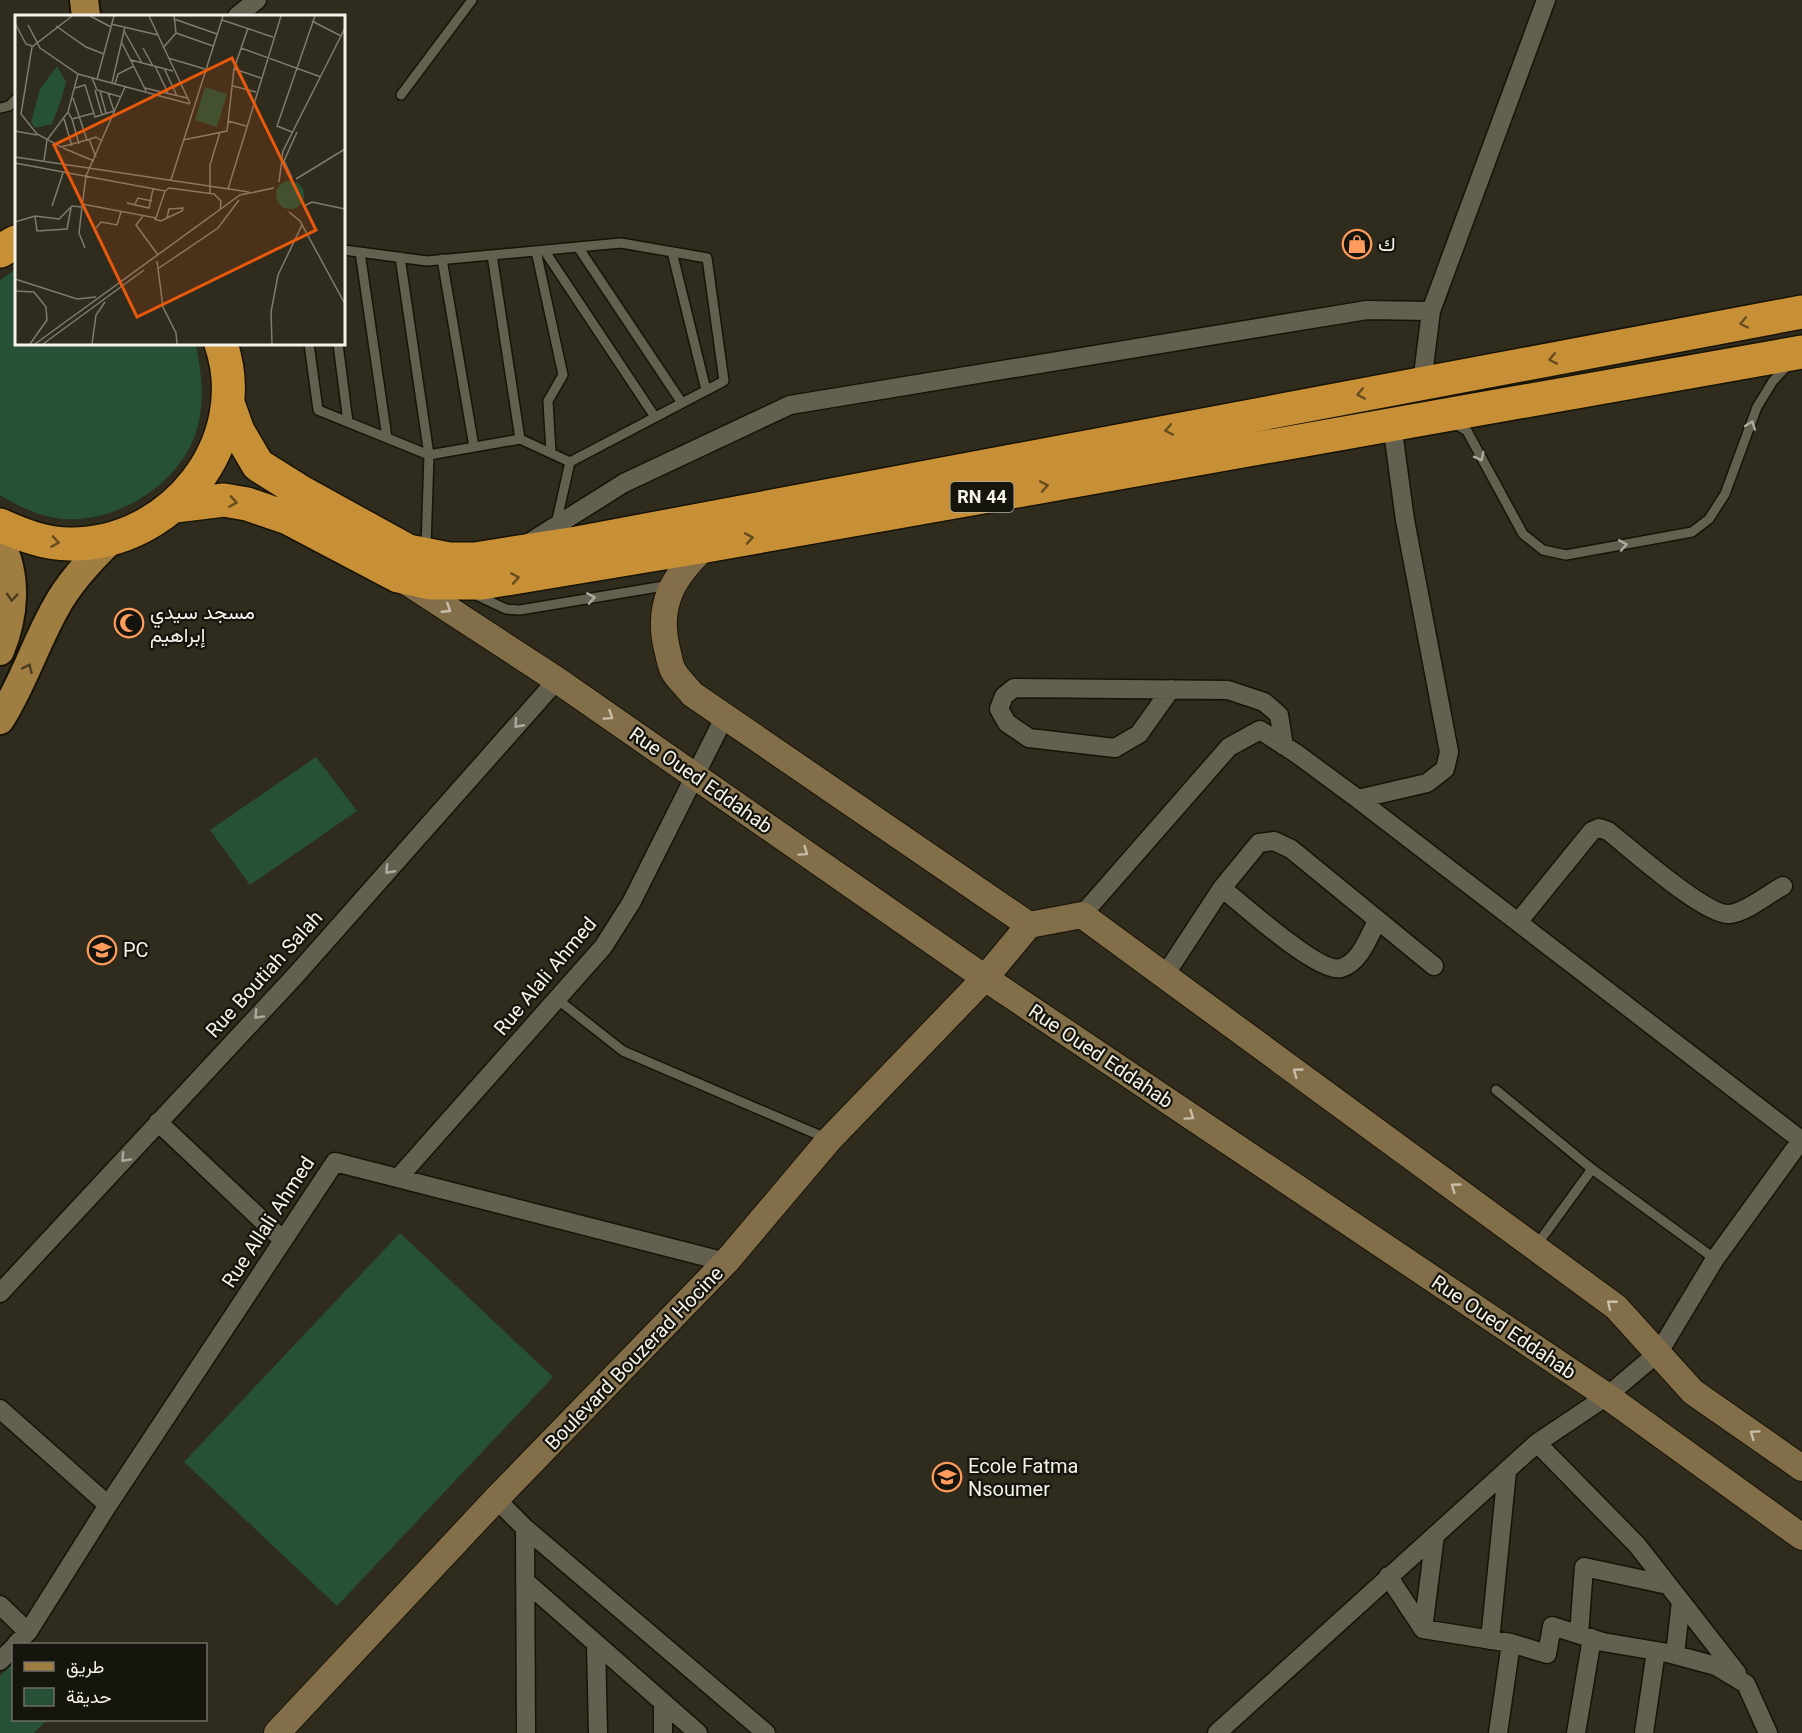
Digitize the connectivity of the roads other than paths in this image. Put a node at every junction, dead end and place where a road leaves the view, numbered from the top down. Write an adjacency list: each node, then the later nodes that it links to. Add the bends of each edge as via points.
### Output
1 (84, 0): 5 (main road)
2 (257, 0): 6 (street)
3 (472, 0): 7 (lane)
4 (1546, 0): 18 (street)
5 (86, 15)
6 (238, 15)
7 (401, 95)
8 (15, 100): 9 (lane)
9 (0, 108)
10 (578, 247): 12 (lane); 14 (lane, via 621,243); 27 (lane)
11 (345, 250): 13 (lane)
12 (540, 250): 15 (lane); 28 (lane); 35 (lane, via 563,375 548,401)
13 (360, 252): 16 (lane); 32 (lane)
14 (672, 252): 25 (lane); 25 (lane, via 707,258 724,381)
15 (492, 255): 17 (lane); 33 (lane)
16 (400, 258): 17 (lane); 36 (lane)
17 (442, 260): 34 (lane)
18 (1431, 311): 24 (street); 40 (street, via 1367,310 790,405 624,483)
19 (1802, 312): 24 (highway, RN 44, one-way to 24)
20 (220, 345): 26 (highway, via 226,359)
21 (309, 345): 30 (lane, via 318,410)
22 (338, 345): 30 (lane)
23 (1801, 352): 29 (highway, RN 44); 29 (lane, one-way to 23, via 1467,431 1523,534 1543,550 1566,555 1692,532 1709,519 1725,494 1757,407 1773,381)
24 (1422, 383): 44 (highway, RN 44, one-way to 44)
25 (706, 390): 27 (lane)
26 (228, 402): 38 (highway, via 219,441 201,476); 45 (highway, RN 44, via 238,431 258,465 392,543)
27 (682, 403): 28 (lane)
28 (655, 417): 37 (lane)
29 (1442, 417): 31 (highway, RN 44)
30 (348, 422): 32 (lane)
31 (1392, 424): 43 (highway, RN 44, one-way to 31); 56 (street, via 1405,520 1449,752 1445,769 1427,783)
32 (387, 438): 36 (lane)
33 (520, 439): 34 (lane); 35 (lane)
34 (474, 447): 36 (lane)
35 (550, 453): 37 (lane)
36 (429, 455): 45 (lane)
37 (570, 462): 40 (lane)
38 (175, 506): 41 (highway, via 146,526); 46 (highway, RN 44, one-way to 46, via 224,500 248,504 288,518)
39 (0, 525): 41 (highway, one-way to 41, via 27,537 70,544)
40 (555, 526): 44 (street)
41 (112, 539): 53 (main road, one-way to 41, via 15,697 56,606 85,566)
42 (0, 542): 49 (main road, one-way to 49, via 13,590 8,631)
43 (706, 546): 47 (highway, RN 44, one-way to 43); 48 (main road, via 687,563)
44 (512, 553): 45 (highway, RN 44, via 449,560)
45 (426, 556)
46 (398, 576): 47 (highway, RN 44); 50 (main road, Rue Oued Eddahab, one-way to 50)
47 (455, 585): 48 (lane, one-way to 48, via 506,609 520,610)
48 (672, 585): 52 (main road, via 663,613 672,670 692,693)
49 (0, 651)
50 (556, 680): 55 (main road, Rue Oued Eddahab, one-way to 55); 68 (street, Rue Boutiah Salah, one-way to 68, via 295,975)
51 (1171, 689): 51 (street, via 1014,688 999,709 1007,723 1029,738 1115,748 1139,734); 54 (street, via 1228,690 1264,702 1279,715)
52 (725, 716): 55 (street, Rue Alali Ahmed); 62 (main road)
53 (0, 720)
54 (1284, 746): 56 (street); 59 (street, via 1260,730 1229,747)
55 (695, 775): 65 (main road, Rue Oued Eddahab, one-way to 65); 66 (street, Rue Alali Ahmed, via 631,903 603,947)
56 (1358, 799): 61 (street)
57 (1783, 886): 61 (street, via 1736,912 1719,913 1599,828 1592,831)
58 (1222, 888): 60 (street, via 1259,843 1274,841 1292,849); 60 (street, via 1327,968 1342,968 1359,955); 64 (street)
59 (1082, 915): 62 (main road); 64 (main road)
60 (1377, 921): 63 (street)
61 (1518, 922): 69 (street)
62 (1029, 925): 65 (main road, Boulevard Bouzerad Hocine)
63 (1434, 966)
64 (1165, 975): 74 (main road, one-way to 64)
65 (985, 978): 70 (main road, Boulevard Bouzerad Hocine); 79 (main road, Rue Oued Eddahab, one-way to 79)
66 (557, 999): 70 (lane, via 623,1051); 72 (street, Rue Alali Ahmed)
67 (1496, 1090): 71 (lane)
68 (158, 1122): 73 (street); 77 (street, Rue Boutiah Salah, one-way to 77)
69 (1802, 1139): 75 (street)
70 (830, 1140): 76 (main road, Boulevard Bouzerad Hocine)
71 (1592, 1169): 74 (lane); 75 (lane)
72 (399, 1177): 73 (street, Rue Allali Ahmed, via 335,1162); 76 (street, Rue Allali Ahmed)
73 (283, 1240): 85 (street, Rue Allali Ahmed)
74 (1536, 1246): 78 (main road, one-way to 74, via 1616,1307)
75 (1715, 1259): 78 (street)
76 (726, 1262): 84 (main road, Boulevard Bouzerad Hocine)
77 (0, 1293)
78 (1659, 1352): 79 (street); 82 (main road, one-way to 78, via 1694,1392)
79 (1607, 1396): 81 (street); 88 (main road, Rue Oued Eddahab)
80 (0, 1409): 85 (street)
81 (1537, 1443): 83 (street); 91 (street, via 1637,1545)
82 (1802, 1468)
83 (1507, 1470): 87 (street); 96 (street)
84 (496, 1500): 86 (street); 106 (main road, Boulevard Bouzerad Hocine)
85 (108, 1505): 97 (street, Rue Allali Ahmed)
86 (525, 1528): 90 (street); 111 (street)
87 (1435, 1535): 89 (street); 94 (street)
88 (1802, 1537)
89 (1388, 1576): 94 (street); 112 (street)
90 (525, 1581): 99 (street); 107 (street)
91 (1668, 1585): 92 (street); 95 (street, via 1584,1568)
92 (1681, 1601): 102 (street); 104 (street)
93 (0, 1605): 97 (street)
94 (1423, 1629): 96 (street)
95 (1585, 1636): 98 (street, via 1552,1626 1547,1654); 101 (street); 114 (street)
96 (1490, 1640): 98 (street)
97 (19, 1641)
98 (1511, 1643): 113 (street)
99 (596, 1644): 105 (street); 108 (street)
100 (12, 1648): 103 (street, Rue Allali Ahmed)
101 (1656, 1651): 102 (street); 115 (street)
102 (1676, 1655): 104 (street, via 1716,1666)
103 (0, 1661)
104 (1746, 1684): 116 (street)
105 (663, 1703): 109 (street); 110 (street)
106 (277, 1733)
107 (526, 1733)
108 (598, 1733)
109 (663, 1733)
110 (698, 1733)
111 (766, 1733)
112 (1217, 1733)
113 (1498, 1733)
114 (1576, 1733)
115 (1644, 1733)
116 (1768, 1733)

